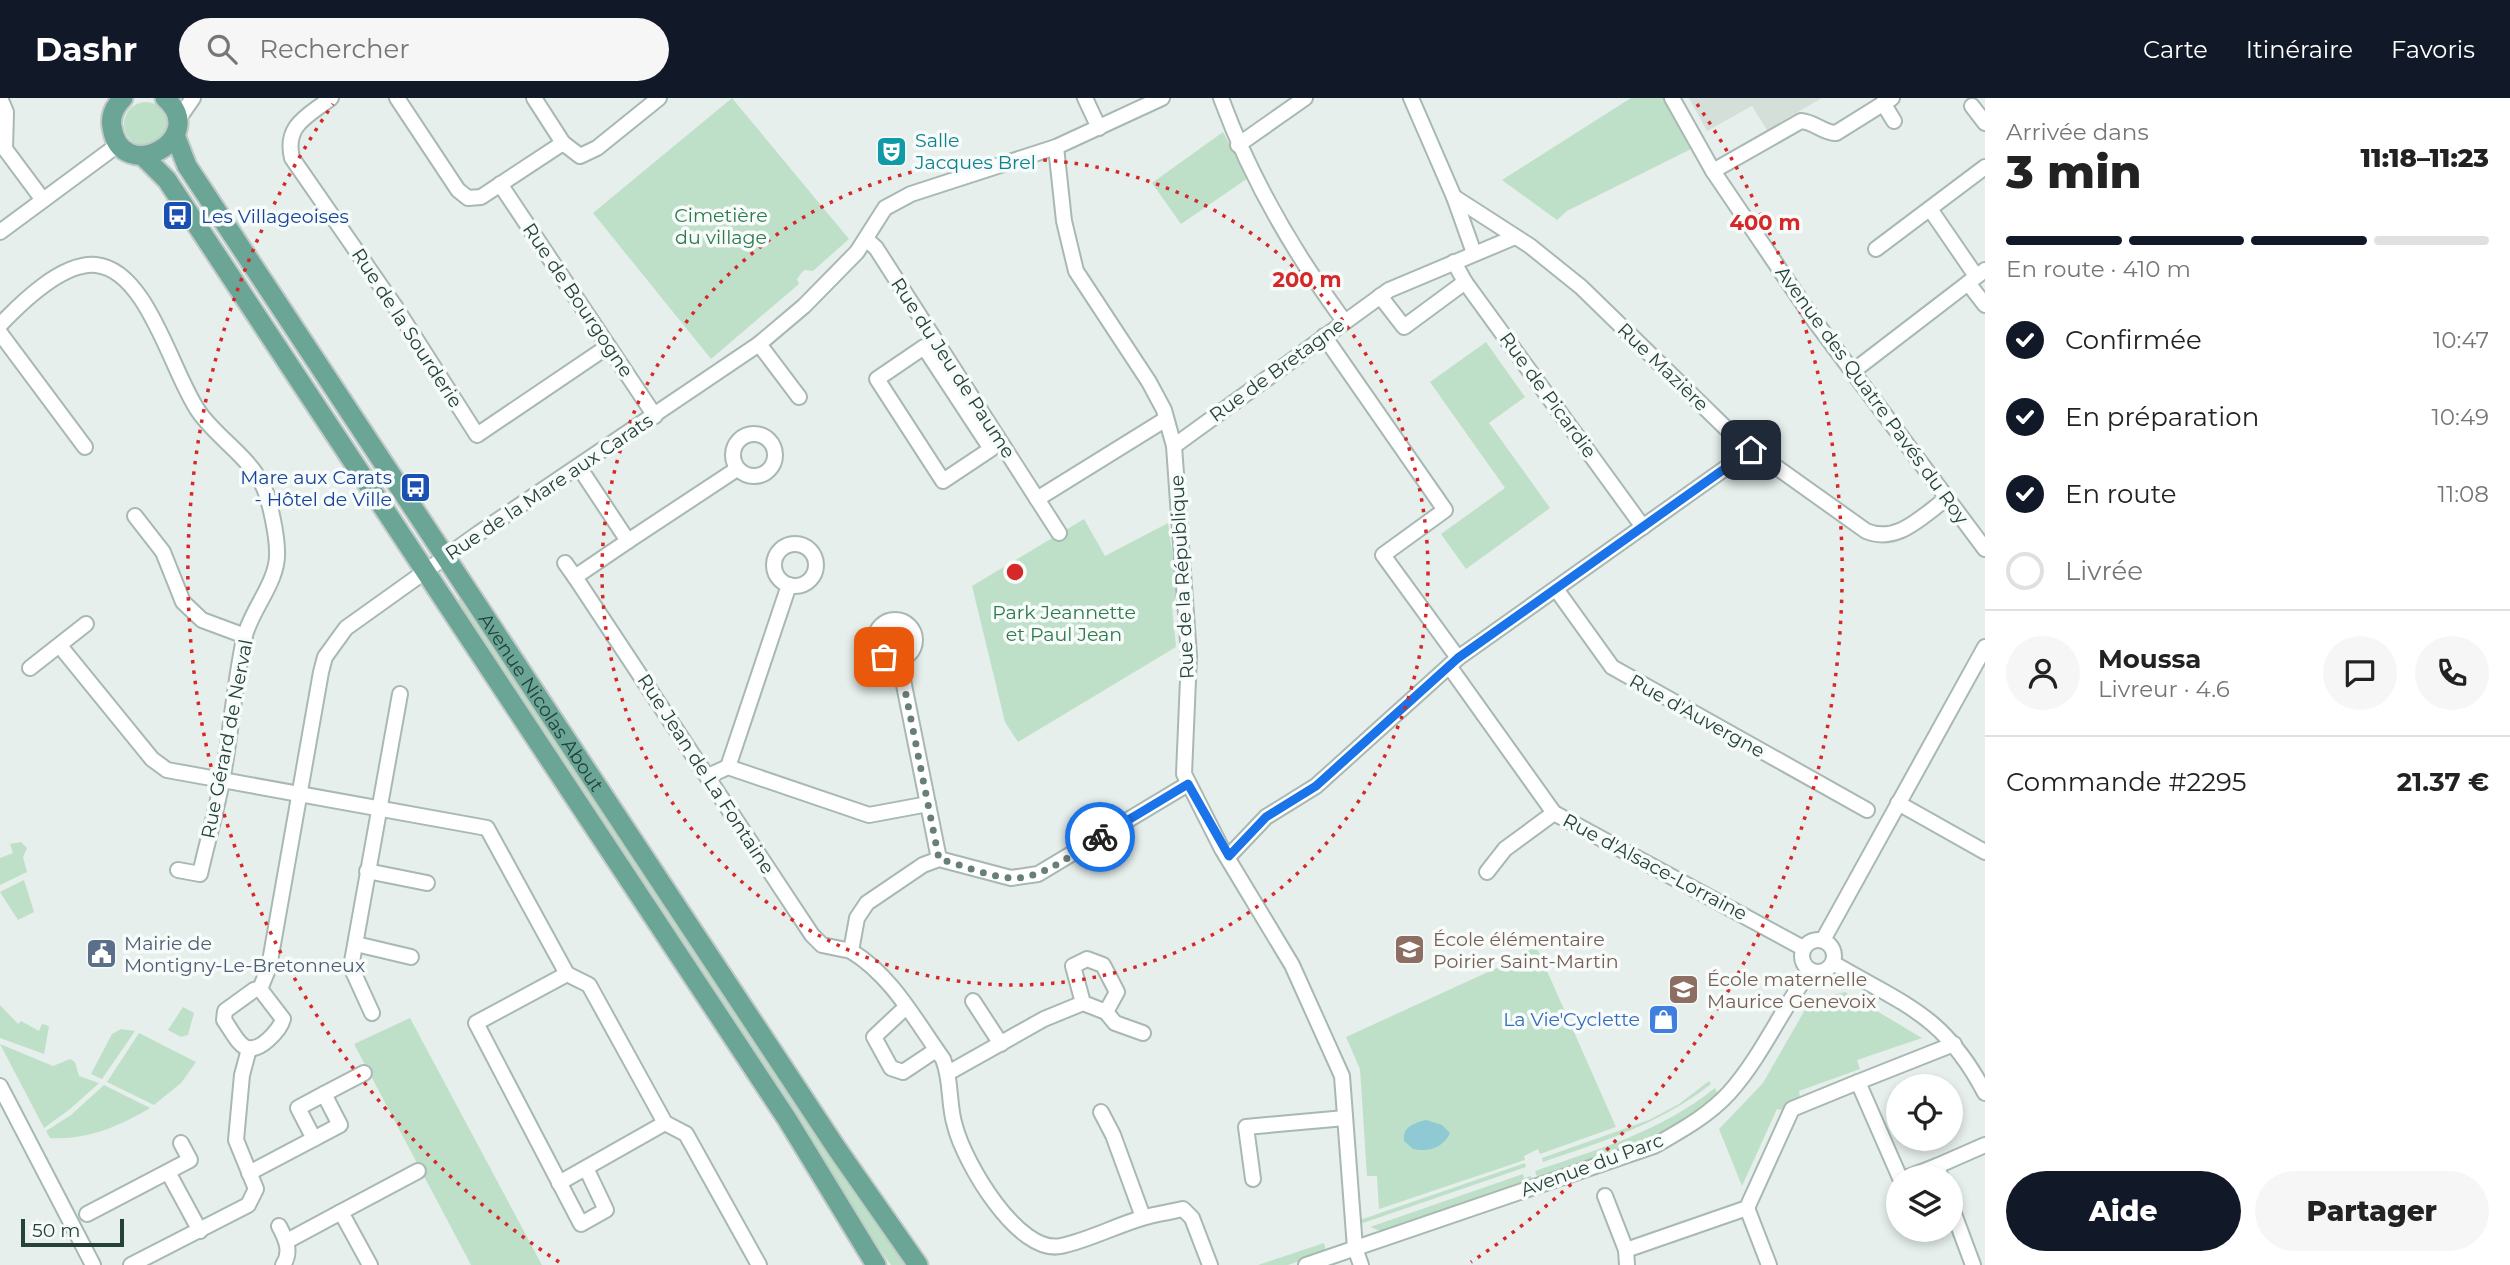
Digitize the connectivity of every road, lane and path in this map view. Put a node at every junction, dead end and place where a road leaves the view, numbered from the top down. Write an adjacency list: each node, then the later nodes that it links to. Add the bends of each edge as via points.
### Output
1 (0, 98): 30 (street, via 6,113 5,149)
2 (165, 98): 19 (main road, Avenue Nicolas About, via 175,111)
3 (193, 98): 19 (street)
4 (331, 98): 47 (street, Rue de la Sourderie, via 292,130 288,143 292,158 477,435)
5 (397, 98): 28 (street, via 458,190 468,198 481,197)
6 (534, 98): 21 (street)
7 (659, 98): 21 (street, via 597,148 580,156)
8 (1085, 98): 20 (street)
9 (1162, 98): 20 (street, Rue de la Mare aux Carats)
10 (1221, 98): 23 (street)
11 (1305, 98): 23 (street)
12 (1411, 98): 29 (street)
13 (1672, 98): 27 (street, Avenue des Quatre Pavés du Roy)
14 (1888, 101): 17 (street); 27 (street, via 1836,132 1801,121)
15 (117, 103): 22 (main road, via 111,125)
16 (1972, 106): 18 (street)
17 (1894, 121)
18 (1985, 123)
19 (176, 128): 25 (main road, via 162,150); 65 (main road, Avenue Nicolas About, via 187,166)
20 (1099, 128): 24 (street, Rue de la Mare aux Carats)
21 (563, 143): 28 (street)
22 (119, 144): 25 (main road, Avenue Nicolas About); 30 (street)
23 (1238, 145): 42 (street, via 1310,273)
24 (1056, 147): 34 (street, Rue de la Mare aux Carats, via 911,194 886,208); 51 (street, Rue de la République, via 1064,220 1076,271 1149,382)
25 (143, 156): 67 (main road, Avenue Nicolas About, via 167,180)
26 (1985, 167): 31 (street)
27 (1713, 172): 48 (street, Avenue des Quatre Pavés du Roy)
28 (500, 184): 47 (street, Rue de Bourgogne)
29 (1454, 197): 33 (street, Rue Mazière); 36 (street)
30 (43, 200): 32 (street)
31 (1930, 209): 35 (street); 38 (street)
32 (0, 232)
33 (1514, 237): 36 (street, Rue de Bretagne); 55 (street, Rue Mazière, via 1581,287)
34 (866, 239): 46 (street, Rue de la Mare aux Carats, via 804,306); 58 (street, Rue du Jeu de Paume, via 898,281)
35 (1876, 249)
36 (1474, 253): 37 (street, Rue de Bretagne)
37 (1454, 261): 39 (street, Rue de Picardie); 40 (street, Rue de Bretagne)
38 (1977, 276): 41 (street); 48 (street)
39 (1465, 282): 40 (street, via 1404,327); 61 (street, Rue de Picardie)
40 (1380, 296): 42 (street, Rue de Bretagne)
41 (1985, 305)
42 (1344, 321): 45 (street, Rue de Bretagne)
43 (0, 325): 72 (street, Rue Gérard de Nerval, via 27,297 80,266 111,268 129,281 198,412 264,488 278,552 262,603)
44 (0, 333): 53 (street)
45 (1324, 336): 52 (street, Rue de Bretagne); 76 (street, Rue d'Alsace-Lorraine, via 1445,510 1383,555)
46 (759, 344): 49 (street); 50 (street, Rue de la Mare aux Carats)
47 (607, 347): 50 (street, Rue de Bourgogne)
48 (1852, 372): 59 (street, Avenue des Quatre Pavés du Roy)
49 (799, 397)
50 (655, 416): 56 (street, Rue de la Mare aux Carats)
51 (1166, 419): 52 (street, Rue de la République); 58 (street)
52 (1174, 446): 82 (street, Rue de la République, via 1189,656 1183,764)
53 (85, 447)
54 (991, 449): 54 (street, via 943,481 877,379 924,347)
55 (1751, 450): 59 (street, Rue Mazière, via 1879,537 1893,536); 61 (street)
56 (579, 467): 63 (street); 65 (street, Rue de la Mare aux Carats)
57 (737, 468): 63 (street)
58 (1037, 499): 62 (street, Rue du Jeu de Paume)
59 (1946, 499): 64 (street, Avenue des Quatre Pavés du Roy)
60 (135, 516): 72 (street, via 163,552 183,602 202,620)
61 (1643, 527): 70 (street)
62 (1059, 533)
63 (628, 541): 68 (street)
64 (1985, 549)
65 (446, 556): 67 (street, Rue de la Mare aux Carats); 152 (main road, Avenue Nicolas About)
66 (565, 563): 68 (street, Rue Jean de La Fontaine)
67 (426, 570): 83 (street, Rue de la Mare aux Carats, via 346,628 325,657); 151 (main road, Avenue Nicolas About, via 787,1119)
68 (575, 577): 80 (street, Rue Jean de La Fontaine)
69 (789, 585): 79 (street)
70 (1556, 589): 76 (street); 87 (street, Rue d'Auvergne, via 1612,667)
71 (86, 624): 73 (street)
72 (244, 636): 81 (street, Rue Gérard de Nerval)
73 (60, 646): 77 (street); 81 (street, via 152,759 167,770)
74 (1985, 647): 84 (street)
75 (899, 660): 85 (street)
76 (1454, 662): 88 (street, Rue d'Alsace-Lorraine); 90 (street, via 1316,786 1266,817)
77 (30, 668)
78 (400, 694): 86 (street)
79 (728, 768): 80 (street); 85 (street, via 869,815)
80 (708, 776): 99 (street, Rue Jean de La Fontaine, via 812,935 822,945)
81 (222, 780): 83 (street); 92 (street, Rue Gérard de Nerval, via 200,874)
82 (1188, 784): 90 (street, Rue de la République); 91 (street, via 1038,874 1011,878)
83 (300, 794): 86 (street); 104 (street, Rue de la Mare aux Carats, via 269,967)
84 (1898, 803): 89 (street); 96 (street)
85 (928, 804): 91 (street)
86 (380, 807): 93 (street); 103 (street, via 487,828)
87 (1867, 810)
88 (1554, 813): 94 (street, via 1504,849); 98 (street, Rue d'Alsace-Lorraine)
89 (1985, 852)
90 (1229, 856): 122 (street, Rue de la République, via 1292,965 1342,1076)
91 (939, 859): 99 (street, via 867,903 857,918)
92 (178, 870)
93 (367, 871): 95 (street); 97 (street)
94 (1487, 872)
95 (427, 883)
96 (1823, 940): 98 (street); 101 (street, via 1832,947)
97 (356, 944): 100 (street); 109 (street, via 351,967)
98 (1803, 948): 102 (street, via 1804,965)
99 (851, 951): 107 (street, Rue Jean de La Fontaine, via 885,977)
100 (411, 957)
101 (1833, 964): 102 (street); 112 (street, via 1917,1010)
102 (1811, 971): 144 (street, Avenue du Parc, via 1755,1060 1728,1094 1695,1122 1654,1146)
103 (567, 974): 123 (street, via 589,985); 134 (street, via 476,1023)
104 (261, 989): 113 (street, via 283,1019 280,1031); 113 (street, via 225,1011 224,1020)
105 (973, 1001): 111 (street)
106 (1083, 1003): 108 (street); 108 (street, via 1073,965 1087,959 1103,965 1117,992); 111 (street)
107 (906, 1007): 114 (street, Rue Jean de La Fontaine); 114 (street, via 874,1037 891,1068 903,1072)
108 (1106, 1012): 110 (street, via 1115,1023)
109 (372, 1013)
110 (1143, 1033)
111 (1000, 1044): 116 (street)
112 (1954, 1044): 117 (street); 119 (street)
113 (248, 1049): 132 (street, via 236,1140)
114 (936, 1050): 116 (street, Rue Jean de La Fontaine)
115 (364, 1073): 120 (street)
116 (948, 1073): 139 (street, via 954,1125 963,1150 1008,1221 1022,1233 1037,1244 1059,1247)
117 (1858, 1082): 127 (street); 136 (street, via 1792,1109)
118 (0, 1086): 146 (street)
119 (1985, 1093)
120 (324, 1094): 124 (street, via 340,1125); 124 (street, via 298,1108)
121 (1101, 1112): 139 (street)
122 (1345, 1118): 133 (street, via 1246,1127); 144 (street, Rue de la République)
123 (665, 1123): 129 (street); 150 (street, via 687,1134)
124 (314, 1139): 132 (street)
125 (181, 1143): 131 (street, via 190,1160)
126 (1985, 1145): 128 (street)
127 (1894, 1165)
128 (1951, 1165)
129 (586, 1168): 134 (street); 134 (street, via 606,1210 580,1224)
130 (418, 1171): 137 (street)
131 (168, 1172): 138 (street); 141 (street)
132 (249, 1172): 141 (street, via 256,1189 248,1205)
133 (1252, 1179)
134 (559, 1183)
135 (1605, 1196): 145 (street)
136 (1747, 1208): 145 (street); 157 (street)
137 (341, 1212): 143 (street); 149 (street)
138 (87, 1214)
139 (1143, 1217): 153 (street, via 1183,1209 1192,1217)
140 (279, 1226): 143 (street)
141 (200, 1231): 147 (street)
142 (1963, 1238): 158 (street)
143 (287, 1241): 148 (street, via 288,1258)
144 (1354, 1248): 154 (street, Avenue du Parc); 155 (street, Rue de la République)
145 (1626, 1250): 156 (street)
146 (93, 1265)
147 (131, 1265)
148 (283, 1265)
149 (370, 1265)
150 (759, 1265)
151 (876, 1265)
152 (918, 1265)
153 (1210, 1265)
154 (1306, 1265)
155 (1361, 1265)
156 (1627, 1265)
157 (1769, 1265)
158 (1973, 1265)

